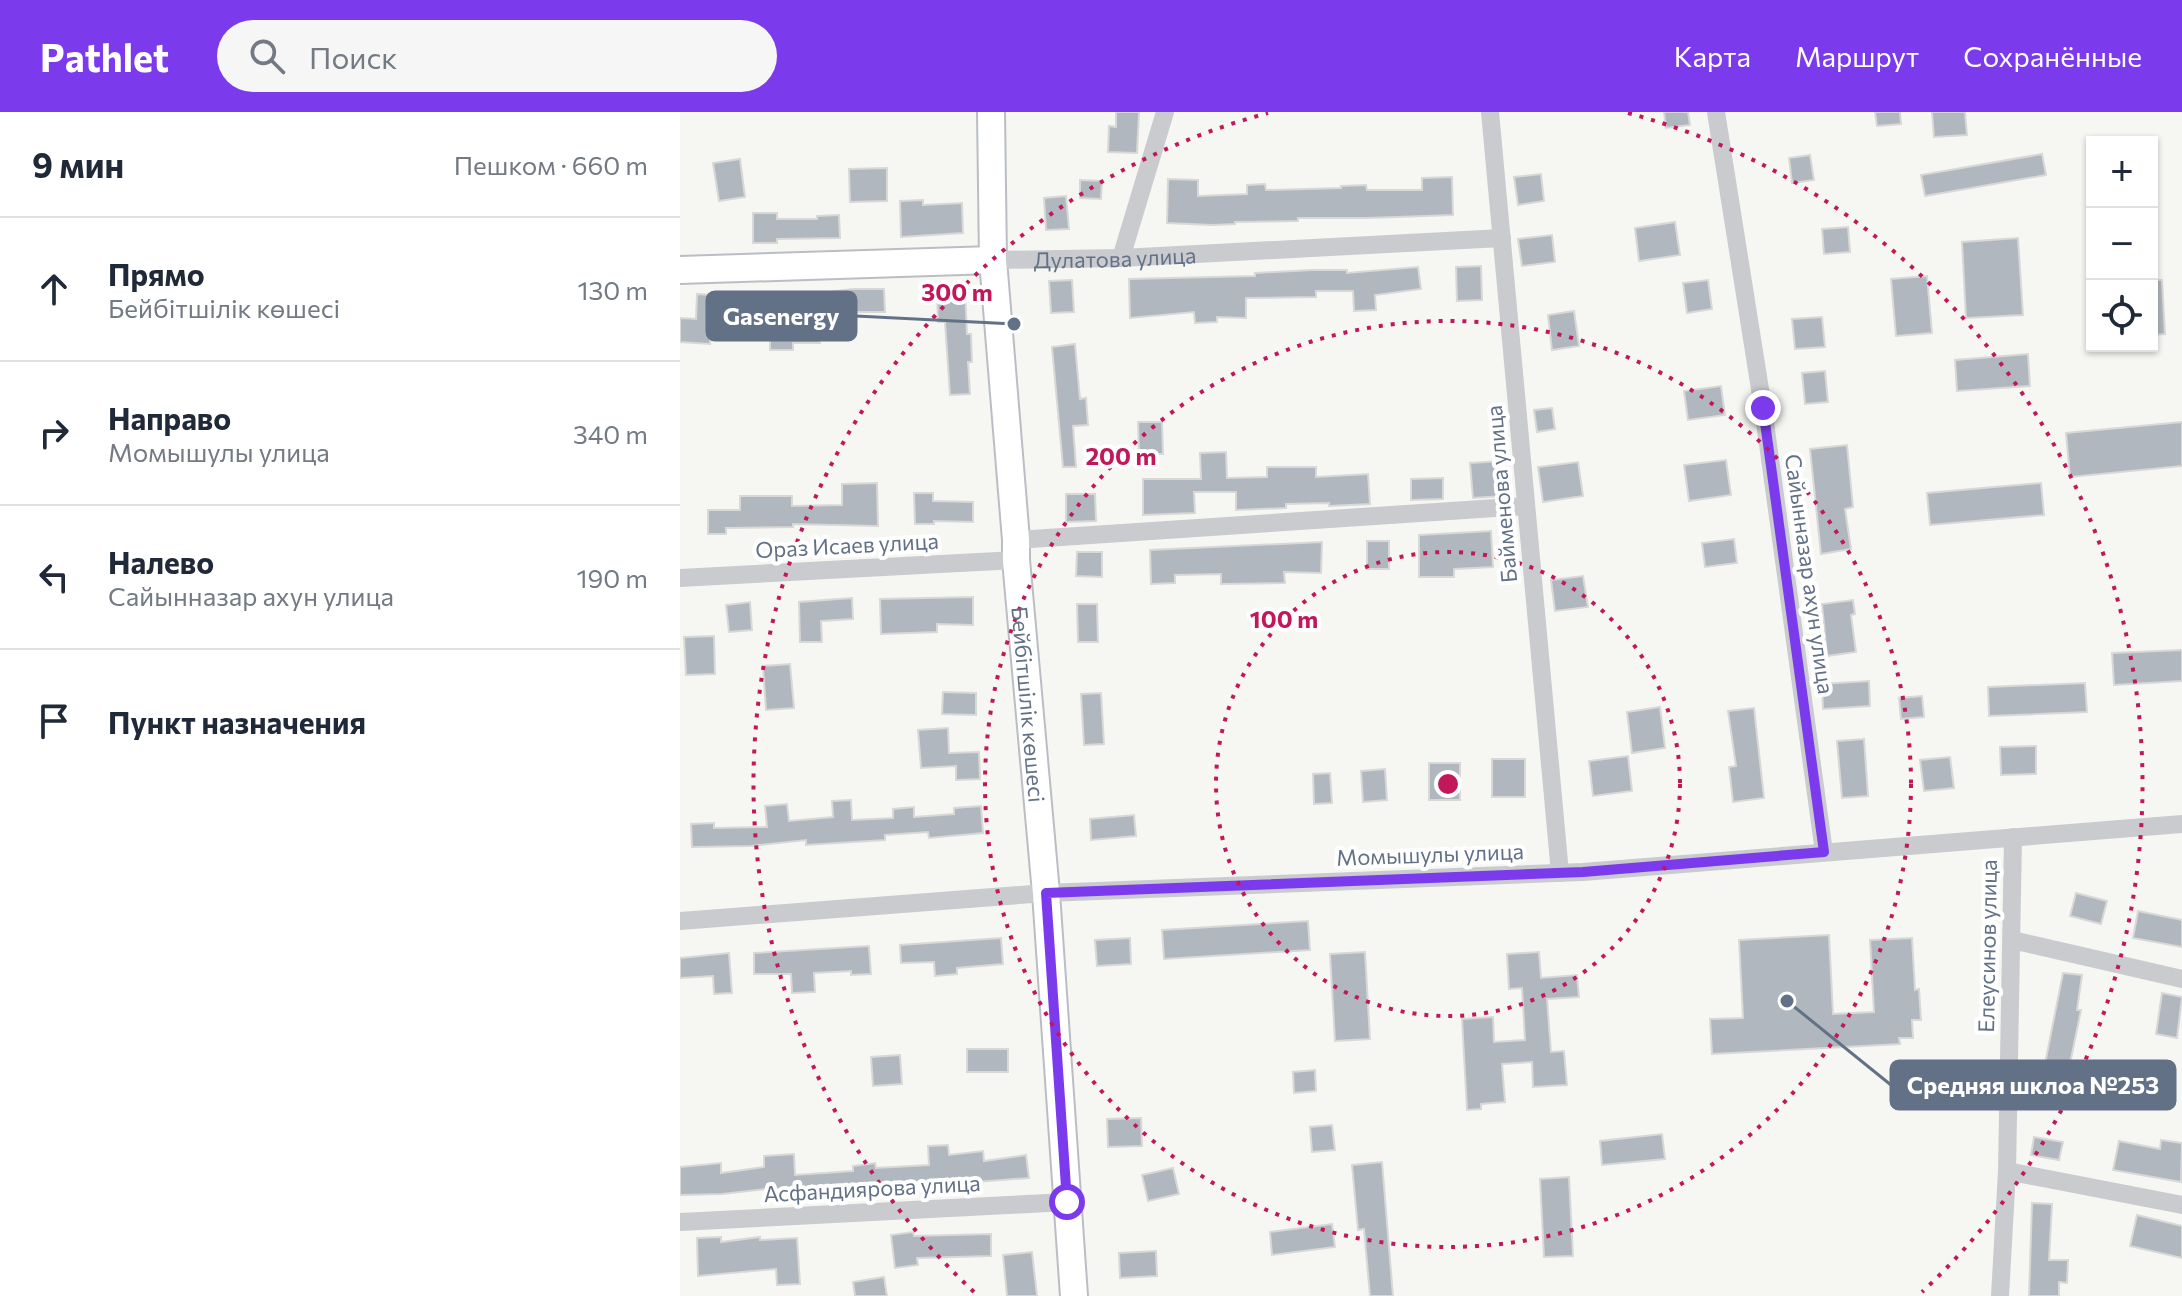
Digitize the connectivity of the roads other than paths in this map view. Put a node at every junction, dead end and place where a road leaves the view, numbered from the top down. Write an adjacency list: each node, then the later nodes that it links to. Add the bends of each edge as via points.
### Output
1 (991, 112): 7 (street, Бейбітшілік көшесі)
2 (1165, 112): 6 (street)
3 (1490, 112): 5 (street, Байменова улица)
4 (1716, 112): 14 (street, Сайынназар ахун улица)
5 (1502, 238): 6 (street, Дулатова улица); 9 (street, Байменова улица)
6 (1121, 258): 7 (street, Дулатова улица)
7 (993, 260): 8 (street, Дулатова улица); 10 (street, Бейбітшілік көшесі)
8 (680, 270)
9 (1526, 506): 10 (street, Ораз Исаев улица); 15 (street, Байменова улица)
10 (1016, 550): 11 (street, Ораз Исаев улица); 16 (street, Бейбітшілік көшесі)
11 (680, 578)
12 (2182, 824): 13 (street, Момышулы улица)
13 (2013, 837): 14 (street, Момышулы улица); 18 (street, Елеусинов улица)
14 (1824, 852): 15 (street, Момышулы улица)
15 (1560, 873): 16 (street, Момышулы улица)
16 (1046, 893): 17 (street, Момышулы улица); 21 (street, Бейбітшілік көшесі)
17 (680, 921)
18 (2012, 940): 19 (street); 20 (street, Елеусинов улица)
19 (2182, 979)
20 (2007, 1171): 22 (street); 25 (street, Елеусинов улица)
21 (1067, 1202): 23 (street, Асфандиярова улица); 24 (street, Бейбітшілік көшесі)
22 (2182, 1205)
23 (680, 1222)
24 (1074, 1296)
25 (2000, 1296)

